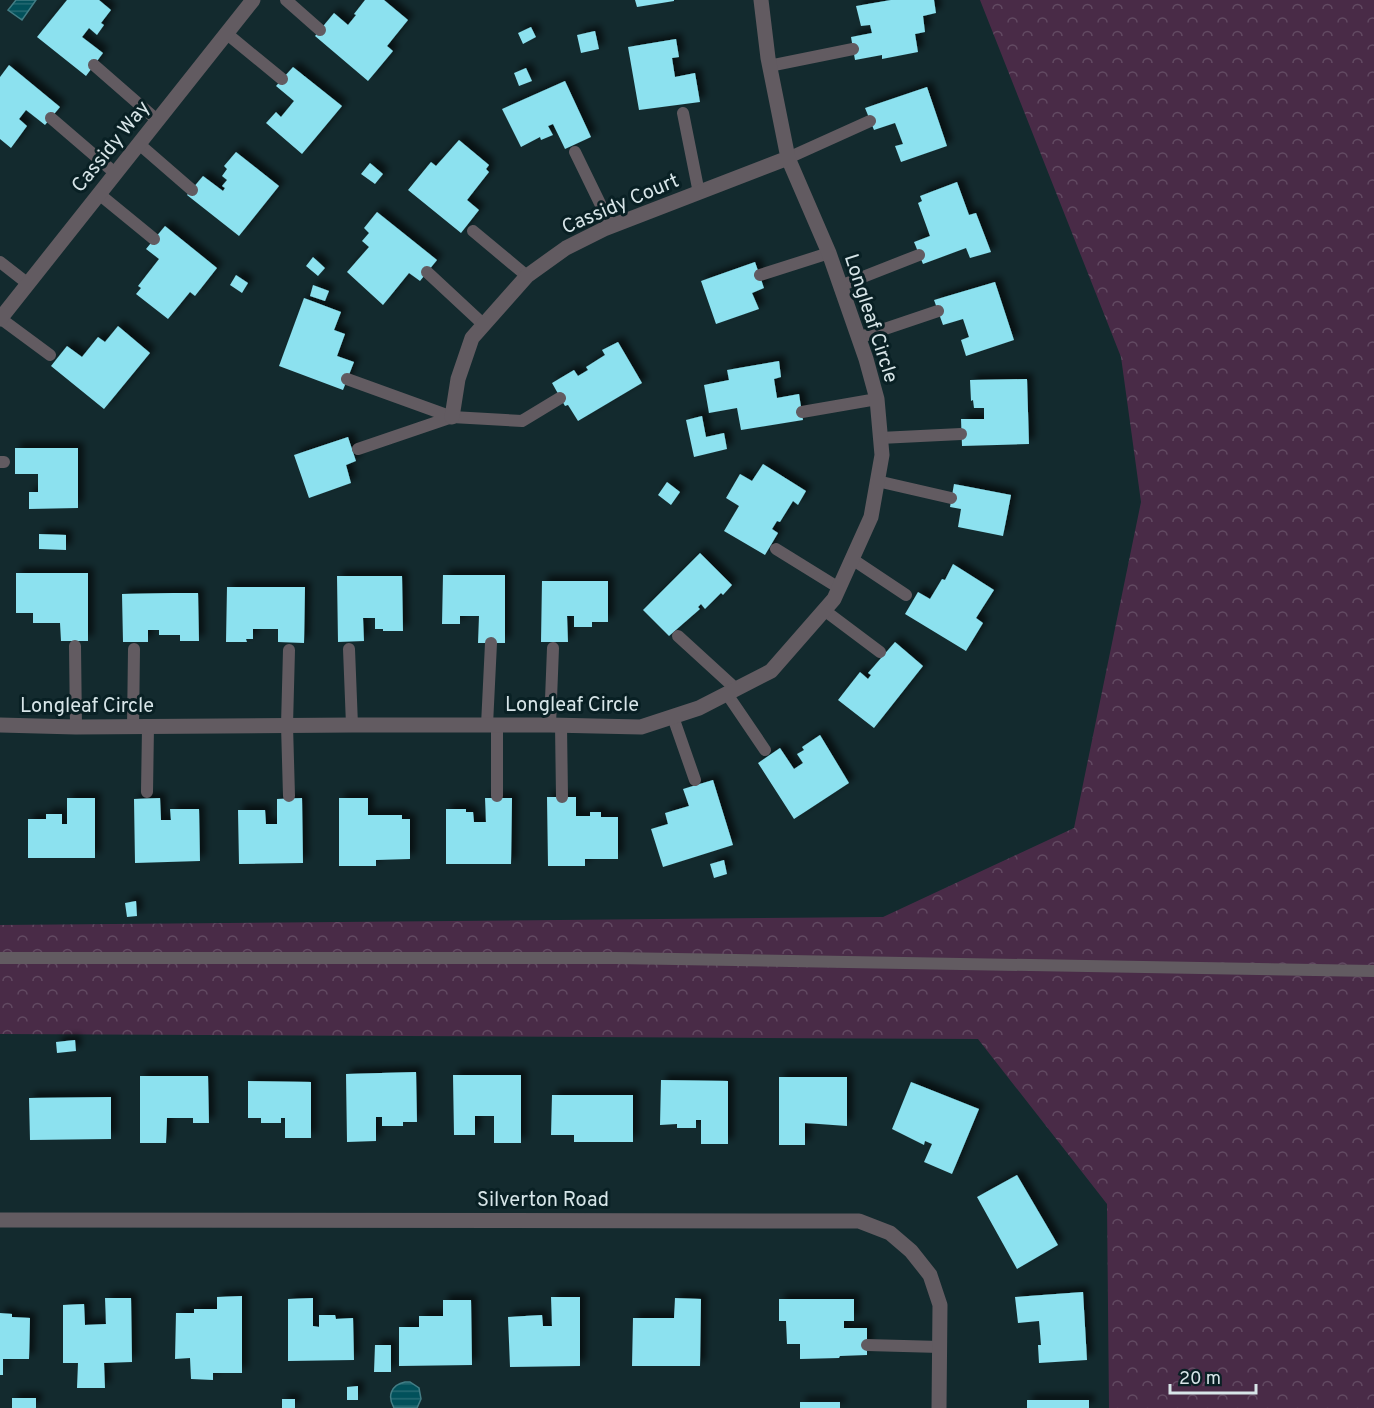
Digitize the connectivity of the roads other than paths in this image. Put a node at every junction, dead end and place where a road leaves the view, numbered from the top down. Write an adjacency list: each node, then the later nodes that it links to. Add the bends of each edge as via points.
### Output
1 (286, 0): 4 (lane)
2 (761, 0): 8 (street, Longleaf Circle)
3 (247, 2): 5 (street, Cassidy Way)
4 (320, 30)
5 (226, 33): 9 (lane); 12 (street, Cassidy Way)
6 (853, 49): 8 (lane)
7 (94, 65): 12 (lane)
8 (769, 66): 16 (street, Longleaf Circle)
9 (282, 79)
10 (682, 113): 19 (lane)
11 (51, 118): 17 (lane)
12 (157, 120): 14 (street, Cassidy Way)
13 (870, 121): 16 (lane)
14 (138, 144): 17 (street, Cassidy Way); 18 (lane)
15 (575, 152): 21 (lane)
16 (788, 158): 19 (street, Cassidy Court); 24 (street, Longleaf Circle)
17 (115, 173): 20 (street, Cassidy Way)
18 (192, 190)
19 (699, 193): 21 (street, Cassidy Court)
20 (99, 194): 23 (lane); 30 (street, Cassidy Way)
21 (611, 226): 29 (street, Cassidy Court, via 566,248)
22 (473, 231): 29 (lane)
23 (154, 238)
24 (829, 253): 28 (lane); 31 (street, Longleaf Circle)
25 (919, 255): 31 (lane)
26 (0, 262): 30 (lane)
27 (427, 272): 34 (lane)
28 (760, 275)
29 (527, 276): 34 (street, Cassidy Court)
30 (27, 283): 33 (street, Cassidy Way)
31 (840, 286): 35 (street, Longleaf Circle)
32 (938, 311): 35 (lane)
33 (0, 318): 36 (lane)
34 (484, 325): 41 (street, Cassidy Court, via 472,338 458,379)
35 (858, 338): 39 (street, Longleaf Circle)
36 (50, 355)
37 (347, 379): 41 (lane)
38 (560, 398): 41 (lane, via 522,421)
39 (877, 399): 40 (lane); 43 (street, Longleaf Circle)
40 (802, 412)
41 (452, 417): 44 (lane)
42 (961, 434): 43 (lane)
43 (880, 438): 45 (street, Longleaf Circle, via 882,455)
44 (358, 449)
45 (877, 481): 46 (lane); 48 (street, Longleaf Circle, via 871,517)
46 (951, 498)
47 (776, 549): 49 (lane)
48 (852, 559): 49 (street, Longleaf Circle); 50 (lane)
49 (839, 588): 51 (street, Longleaf Circle)
50 (906, 595)
51 (824, 610): 59 (lane); 60 (street, Longleaf Circle, via 771,671)
52 (678, 636): 60 (lane)
53 (491, 643): 65 (lane)
54 (75, 646): 67 (lane)
55 (553, 648): 66 (lane)
56 (134, 649): 68 (lane)
57 (349, 649): 64 (lane)
58 (289, 650): 63 (lane)
59 (880, 652)
60 (732, 692): 61 (street, Longleaf Circle); 69 (lane)
61 (674, 717): 66 (street, Longleaf Circle, via 641,727); 70 (lane)
62 (0, 725): 67 (street, Longleaf Circle)
63 (287, 725): 64 (street, Longleaf Circle); 68 (street, Longleaf Circle); 72 (lane)
64 (352, 725): 65 (street, Longleaf Circle)
65 (492, 725): 66 (street, Longleaf Circle); 73 (lane)
66 (556, 725): 74 (lane)
67 (76, 727): 68 (street, Longleaf Circle)
68 (141, 727): 71 (lane)
69 (765, 750)
70 (695, 780)
71 (147, 792)
72 (289, 796)
73 (497, 796)
74 (562, 797)
75 (0, 958): 76 (lane, via 617,958)
76 (1374, 971)
77 (0, 1220): 79 (street, Silverton Road, via 859,1221 890,1233 930,1275 940,1305)
78 (867, 1345): 79 (lane)
79 (940, 1347): 80 (street, Silverton Road)
80 (939, 1408)

